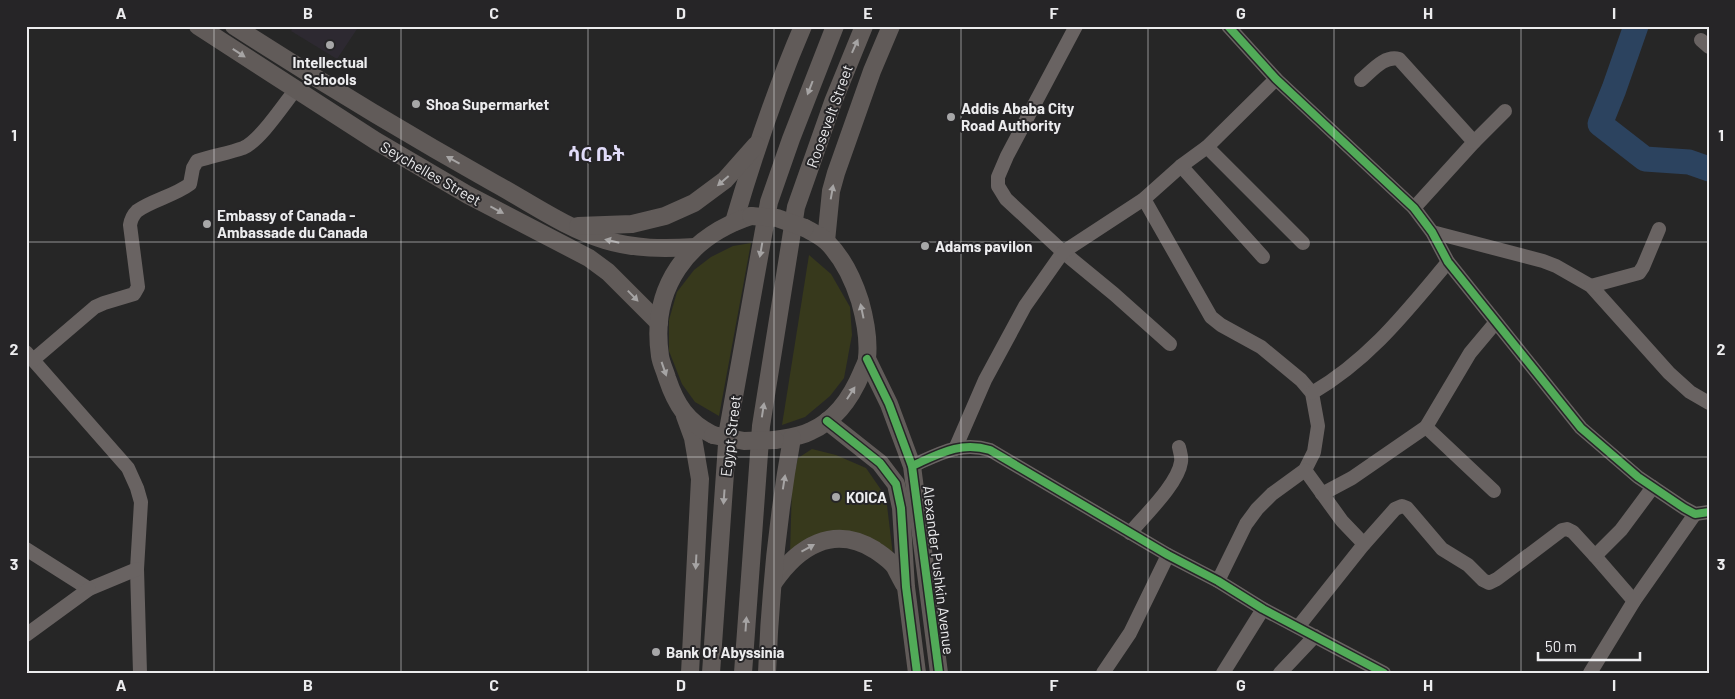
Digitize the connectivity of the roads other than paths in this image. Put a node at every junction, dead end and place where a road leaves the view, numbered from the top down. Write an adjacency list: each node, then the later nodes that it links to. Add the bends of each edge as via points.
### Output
1 (198, 26): 11 (main road, Seychelles Street, one-way to 11)
2 (234, 26): 22 (main road, Seychelles Street, one-way to 2, via 321,83)
3 (803, 26): 14 (main road)
4 (835, 26): 18 (main road, Roosevelt Street, one-way to 18)
5 (864, 26): 19 (main road, Roosevelt Street, one-way to 5)
6 (891, 26): 25 (main road, one-way to 6, via 836,173)
7 (1076, 26): 28 (street, via 998,177 998,186 1006,198)
8 (1228, 26): 9 (street)
9 (1276, 79): 15 (street); 20 (street)
10 (1361, 80): 13 (street, via 1386,59 1399,60)
11 (296, 89): 33 (main road, Seychelles Street, one-way to 33, via 468,195 589,258 614,277); 35 (street, via 252,142 197,161 190,184 137,211 131,218 138,287 134,294 95,307)
12 (1505, 111): 13 (street)
13 (1474, 142): 20 (street)
14 (756, 146): 21 (main road); 22 (main road, one-way to 22, via 725,180 679,210 632,224)
15 (1207, 147): 16 (street); 26 (street)
16 (1181, 166): 17 (street); 29 (street)
17 (1144, 199): 28 (street); 37 (street, via 1211,317 1260,347)
18 (769, 202): 69 (main road, Egypt Street, one-way to 69, via 728,430)
19 (796, 207): 70 (main road, Egypt Street, one-way to 19, via 761,426)
20 (1414, 208): 24 (street)
21 (742, 219): 25 (main road, bridge, via 777,218 805,228); 27 (main road, via 713,232)
22 (572, 226): 27 (main road, Seychelles Street, one-way to 22, via 644,248 604,240)
23 (1659, 229): 31 (street, via 1639,273)
24 (1432, 232): 30 (street); 31 (street, via 1543,261)
25 (826, 241): 36 (main road, one-way to 25, via 867,337 854,282)
26 (1303, 243)
27 (695, 247): 33 (main road, via 677,269 664,295)
28 (1063, 252): 34 (street); 44 (street, via 1025,306 985,380)
29 (1263, 257)
30 (1448, 262): 32 (street); 37 (street, via 1393,328 1355,364)
31 (1591, 286): 38 (street, via 1669,373 1690,392)
32 (1496, 322): 41 (street, via 1470,353); 47 (street, via 1581,428)
33 (659, 323): 39 (main road, one-way to 39, via 660,357)
34 (1170, 344)
35 (30, 356): 56 (street, via 128,468 141,502)
36 (867, 359): 40 (main road, one-way to 36, via 854,391); 45 (main road, Alexander Pushkin Avenue, via 889,404)
37 (1312, 392): 46 (street, via 1317,439)
38 (1709, 403)
39 (683, 411): 42 (main road, bridge, via 700,428 714,434 744,441); 68 (main road, one-way to 68, via 700,480)
40 (827, 420): 42 (main road, via 812,431); 59 (main road, Alexander Pushkin Avenue, via 880,463 896,484 901,508)
41 (1426, 427): 48 (street); 49 (street, via 1352,478)
42 (792, 438): 58 (main road, one-way to 42, via 783,485)
43 (1179, 447): 51 (street, via 1181,460 1171,484)
44 (956, 448): 45 (street); 51 (street, via 977,446 990,450)
45 (912, 466): 73 (main road, Alexander Pushkin Avenue)
46 (1304, 470): 49 (street); 57 (street, via 1257,509 1246,524)
47 (1653, 487): 50 (street, via 1684,508); 55 (street)
48 (1494, 491)
49 (1322, 494): 52 (street)
50 (1702, 513): 61 (street)
51 (1130, 532): 54 (street)
52 (1364, 544): 55 (street, via 1402,506 1442,549 1489,583 1562,530 1573,532); 63 (street)
53 (26, 549): 60 (street)
54 (1168, 555): 57 (street); 74 (street, via 1130,632)
55 (1596, 556): 61 (street)
56 (137, 569): 60 (street); 67 (street)
57 (1218, 581): 62 (street)
58 (774, 582): 59 (main road, one-way to 59, via 802,551 821,541 835,539 862,542 885,556); 71 (main road)
59 (906, 587): 72 (main road, Alexander Pushkin Avenue)
60 (89, 589): 64 (street)
61 (1634, 601): 77 (street)
62 (1262, 609): 63 (street); 75 (street)
63 (1298, 627): 65 (street)
64 (26, 635)
65 (1315, 636): 66 (street); 76 (street)
66 (1286, 671)
67 (140, 673)
68 (690, 673)
69 (711, 673)
70 (743, 673)
71 (768, 673)
72 (917, 673)
73 (939, 673)
74 (1103, 673)
75 (1223, 673)
76 (1384, 673)
77 (1590, 673)

